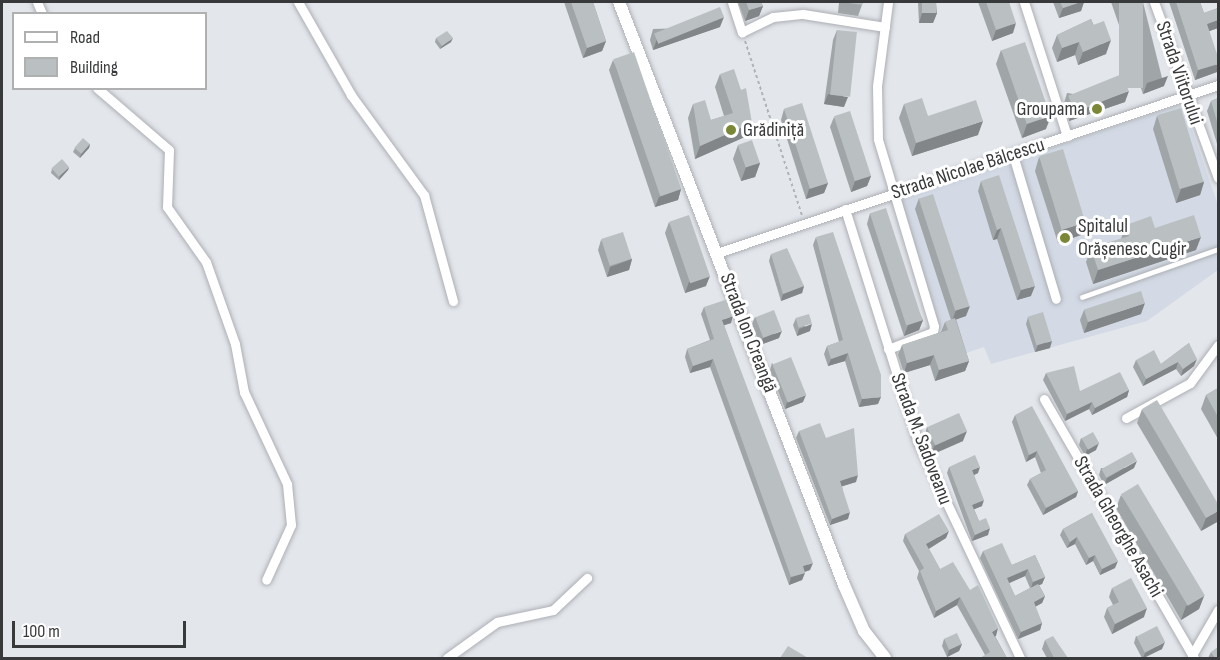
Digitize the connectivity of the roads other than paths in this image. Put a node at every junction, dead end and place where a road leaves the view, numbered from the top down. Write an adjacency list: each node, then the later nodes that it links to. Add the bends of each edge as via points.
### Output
1 (298, 2): 20 (street, via 351,95 424,195)
2 (619, 2): 17 (street, Strada Ion Creangă)
3 (732, 2): 7 (street, via 742,32 773,17 803,14)
4 (888, 2): 7 (street)
5 (1024, 2): 11 (street)
6 (1154, 2): 10 (street, Strada Viitorului)
7 (885, 27): 14 (street, via 876,122)
8 (1218, 85): 10 (street, Strada Nicolae Bălcescu)
9 (99, 90): 26 (street, via 169,150 167,207 206,262 235,344 244,392 287,484 291,525)
10 (1186, 96): 11 (street, Strada Nicolae Bălcescu); 13 (street, Strada Viitorului)
11 (1067, 136): 12 (street, Strada Nicolae Bălcescu)
12 (1013, 155): 14 (street, Strada Nicolae Bălcescu); 19 (street)
13 (1218, 178)
14 (892, 194): 15 (street, Strada Nicolae Bălcescu); 22 (street, via 934,326 933,332)
15 (845, 209): 17 (street, Strada Nicolae Bălcescu); 22 (street, Strada M. Sadoveanu)
16 (1218, 249): 18 (lane)
17 (717, 253): 30 (street, Strada Ion Creangă, via 859,620)
18 (1082, 297)
19 (1056, 299)
20 (453, 301)
21 (1218, 345): 24 (street, via 1190,383)
22 (888, 349): 31 (street, Strada M. Sadoveanu, via 918,442)
23 (1044, 399): 28 (street, Strada Gheorghe Asachi)
24 (1126, 418)
25 (586, 578): 29 (street, via 553,610 497,622)
26 (266, 580)
27 (1218, 610): 28 (street, Strada Gheorghe Asachi)
28 (1193, 657)
29 (447, 658)
30 (885, 658)
31 (1020, 658)

